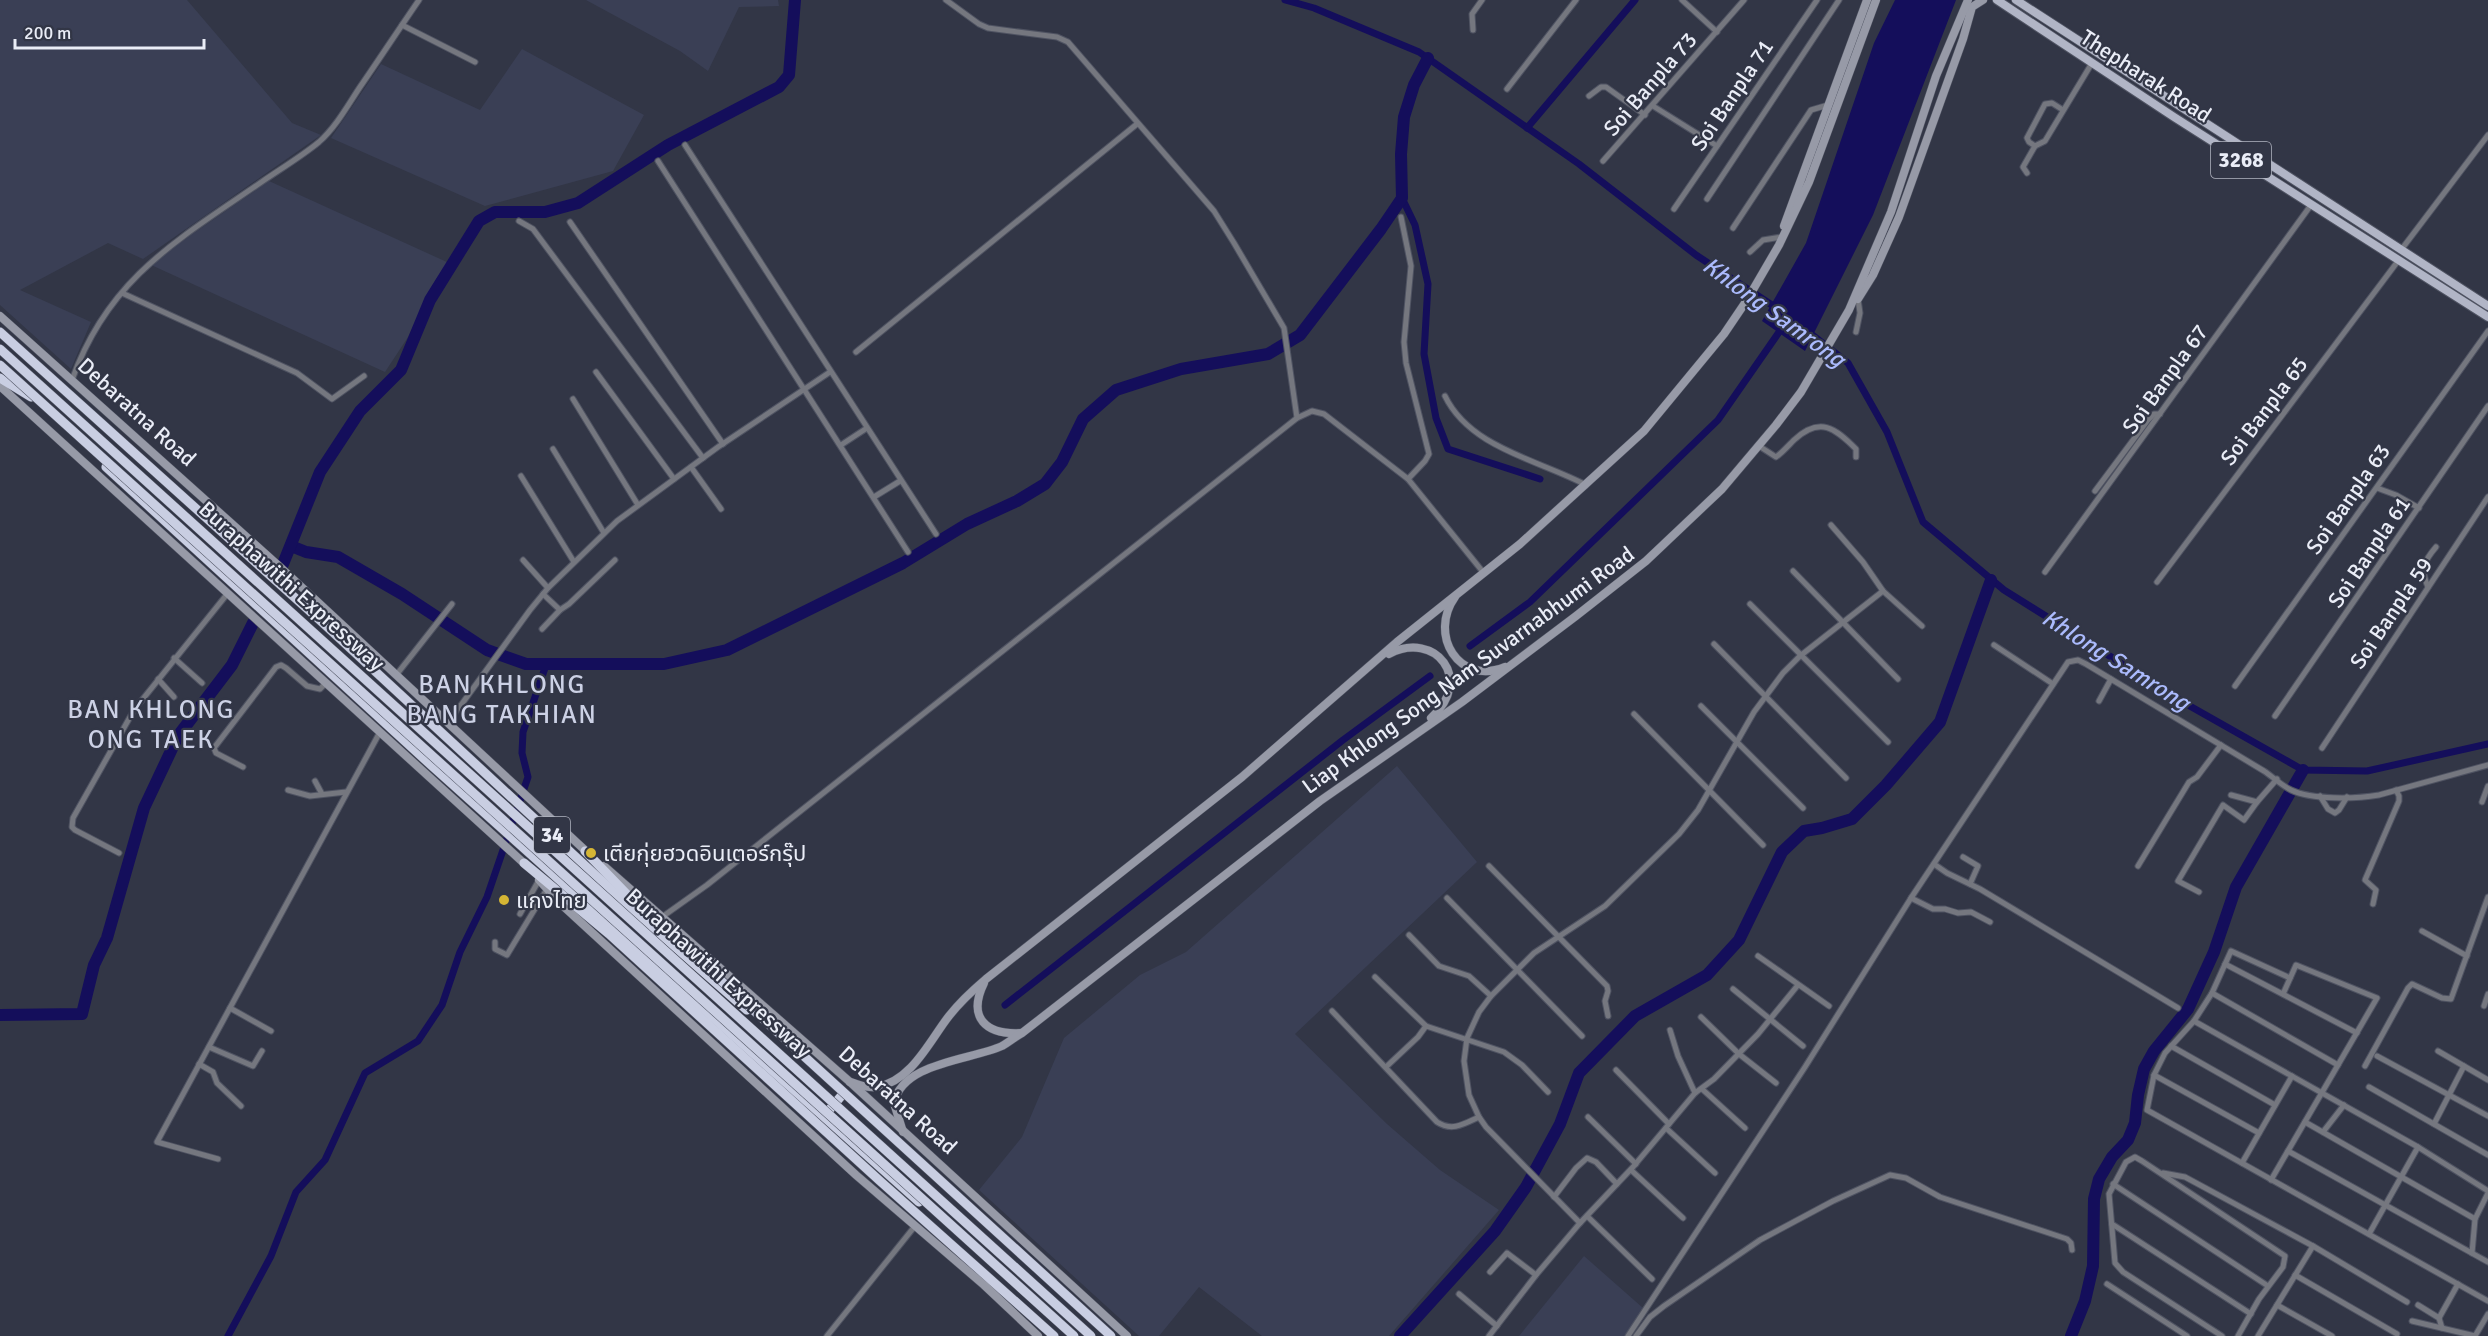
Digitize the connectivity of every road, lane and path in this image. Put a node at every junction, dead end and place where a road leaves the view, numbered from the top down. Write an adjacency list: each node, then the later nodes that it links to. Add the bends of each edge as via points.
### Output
1 (419, 0): 15 (street)
2 (946, 0): 26 (street, via 988,28 1057,37 1068,42)
3 (1482, 0): 16 (street, via 1472,14)
4 (1576, 0): 20 (street)
5 (1682, 0): 17 (street)
6 (1744, 0): 17 (street, Soi Banpla 73)
7 (1817, 0): 29 (street, Soi Banpla 71)
8 (1839, 0): 34 (street)
9 (1867, 0): 22 (main road)
10 (1876, 0): 41 (main road, via 1809,182)
11 (1968, 0): 48 (main road, Liap Khlong Song Nam Suvarnabhumi Road, via 1936,76 1891,212)
12 (1985, 0): 14 (main road); 46 (main road, via 1972,7 1899,217)
13 (2016, 0): 42 (main road, Thepharak Road / 3268)
14 (1999, 1): 19 (main road, Thepharak Road / 3268)
15 (402, 25): 18 (street); 45 (street, via 320,141 153,259)
16 (1473, 30)
17 (1717, 32): 23 (street, Soi Banpla 73)
18 (475, 62)
19 (2092, 63): 24 (street); 35 (main road, Thepharak Road / 3268)
20 (1507, 89)
21 (1589, 96): 25 (street, via 1606,87)
22 (1828, 105): 40 (street, via 1811,110); 41 (main road)
23 (1653, 106): 25 (street, Soi Banpla 73); 29 (street)
24 (2063, 110): 30 (street, via 2045,141); 30 (street, via 2052,103 2045,104 2027,138)
25 (1645, 115): 32 (street, Soi Banpla 73)
26 (1137, 124): 57 (street); 72 (street, via 1214,211 1284,328)
27 (2488, 135): 42 (street)
28 (685, 145): 61 (street)
29 (1718, 146): 36 (street, Soi Banpla 71)
30 (2035, 146): 33 (street, via 2023,167)
31 (658, 161): 66 (street)
32 (1603, 161)
33 (2026, 173)
34 (1707, 200)
35 (2311, 205): 44 (main road, Thepharak Road / 3268); 71 (street, Soi Banpla 67)
36 (1674, 209)
37 (1401, 217): 83 (street, via 1411,266 1404,342 1406,363 1429,454)
38 (519, 221): 79 (street, via 533,229)
39 (570, 222): 74 (street)
40 (1733, 228)
41 (1778, 245): 43 (street, via 1763,240); 85 (main road, via 1724,334 1644,431)
42 (2401, 250): 47 (main road, Thepharak Road / 3268)
43 (1749, 252)
44 (2398, 261): 50 (main road, Thepharak Road / 3268); 104 (street, Soi Banpla 65)
45 (122, 293): 62 (street, via 297,374 332,399); 64 (street, via 89,340)
46 (1858, 299): 48 (main road); 54 (street)
47 (2488, 306)
48 (1850, 308): 76 (main road, Liap Khlong Song Nam Suvarnabhumi Road, via 1801,392)
49 (0, 316): 64 (main road, Debaratna Road / 34)
50 (2488, 316)
51 (0, 326): 56 (highway)
52 (2488, 331): 86 (street, Soi Banpla 63)
53 (0, 332): 56 (highway, Debaratna Road / 34)
54 (1856, 332)
55 (0, 349): 304 (highway, Buraphawithi Expressway, bridge)
56 (20, 350): 236 (highway, Debaratna Road / 34, via 632,909)
57 (856, 352)
58 (0, 364): 303 (highway, Buraphawithi Expressway, bridge)
59 (0, 369): 68 (highway, 34)
60 (596, 372): 82 (street)
61 (830, 372): 66 (street); 73 (street)
62 (364, 376)
63 (0, 378): 68 (highway)
64 (72, 380): 123 (main road, Debaratna Road / 34)
65 (0, 387): 109 (main road, 34)
66 (806, 390): 74 (street); 75 (street)
67 (1445, 396): 85 (street, via 1454,414 1469,427 1502,447)
68 (31, 397): 241 (highway, 34, via 424,758)
69 (573, 399): 90 (street)
70 (2488, 406): 91 (street, Soi Banpla 61)
71 (2160, 414): 87 (street, via 2148,420); 103 (street, Soi Banpla 67)
72 (1297, 418): 83 (street, via 1312,411 1324,414); 178 (street)
73 (867, 428): 75 (street); 84 (street)
74 (723, 444): 79 (street)
75 (841, 445): 88 (street)
76 (1759, 446): 78 (street, via 1776,457 1802,434 1825,426 1856,449); 122 (main road, Liap Khlong Song Nam Suvarnabhumi Road, via 1722,489 1647,561)
77 (553, 449): 94 (street)
78 (1856, 457)
79 (703, 458): 80 (street)
80 (691, 467): 82 (street); 92 (street)
81 (521, 476): 100 (street)
82 (674, 479): 90 (street)
83 (1408, 479): 102 (street)
84 (900, 481): 88 (street); 95 (street)
85 (1586, 485): 102 (main road)
86 (2377, 488): 91 (street); 130 (street, Soi Banpla 63)
87 (2095, 491)
88 (874, 497): 97 (street)
89 (2488, 497): 105 (street, Soi Banpla 59)
90 (638, 505): 94 (street)
91 (2419, 508): 136 (street, Soi Banpla 61)
92 (721, 509)
93 (1831, 525): 108 (street)
94 (604, 533): 100 (street)
95 (936, 534)
96 (2436, 547): 105 (street, via 2422,571)
97 (908, 552)
98 (523, 560): 106 (street)
99 (615, 560): 113 (street)
100 (574, 562): 106 (street)
101 (1793, 571): 114 (street)
102 (1484, 572): 107 (main road)
103 (2045, 572)
104 (2157, 582)
105 (2428, 586): 143 (street, Soi Banpla 59)
106 (548, 588): 110 (street)
107 (1461, 589): 121 (main road); 122 (main road, via 1444,619 1445,636 1453,654 1462,663 1493,671)
108 (1883, 591): 114 (street); 115 (street)
109 (228, 593): 120 (street); 127 (main road, 34)
110 (543, 594): 113 (street); 137 (street)
111 (452, 604): 123 (street)
112 (1749, 604): 119 (street)
113 (560, 609): 116 (street)
114 (1843, 624): 119 (street); 125 (street)
115 (1922, 626)
116 (542, 629)
117 (1714, 644): 131 (street)
118 (1994, 645): 129 (street)
119 (1800, 656): 131 (street); 141 (street)
120 (174, 658): 124 (street); 128 (street)
121 (1377, 660): 139 (main road, via 1400,648 1418,647 1437,655 1448,671 1451,691 1444,707); 190 (main road, via 1242,777)
122 (1518, 661): 139 (main road, Liap Khlong Song Nam Suvarnabhumi Road)
123 (397, 674): 137 (main road, Debaratna Road / 34)
124 (158, 679): 132 (street); 163 (street, via 134,710 73,818 75,830)
125 (1898, 679)
126 (2110, 679): 129 (street, via 2072,660); 133 (street); 142 (street)
127 (326, 682): 138 (main road, 34); 145 (street, via 320,689 313,689 281,665 276,667 214,748 216,753)
128 (201, 683)
129 (2054, 684): 166 (street)
130 (2235, 686)
131 (1765, 695): 140 (street); 146 (street)
132 (174, 698)
133 (2099, 701)
134 (1701, 706): 140 (street)
135 (1634, 714): 150 (street)
136 (2275, 716)
137 (448, 723): 162 (main road, Debaratna Road / 34)
138 (380, 732): 153 (street); 165 (main road, 34)
139 (1403, 742): 209 (main road, Liap Khlong Song Nam Suvarnabhumi Road, via 1320,801)
140 (1736, 742): 150 (street); 160 (street)
141 (1888, 742)
142 (2221, 745): 147 (street); 168 (street, via 2189,782)
143 (2322, 748)
144 (2488, 765): 152 (street)
145 (243, 766)
146 (1846, 778)
147 (2277, 779): 156 (street, via 2304,795); 158 (street)
148 (315, 781): 154 (street)
149 (2488, 786): 159 (street)
150 (1710, 789): 161 (street); 182 (street, via 1679,834 1605,906)
151 (288, 790): 154 (street, via 305,796)
152 (2396, 790): 157 (street); 176 (street, via 2399,801 2365,880 2376,890)
153 (346, 792): 154 (street); 199 (street)
154 (322, 794)
155 (2231, 795): 158 (street)
156 (2320, 796): 157 (street); 157 (street, via 2335,813)
157 (2347, 797)
158 (2257, 802): 172 (street, via 2244,820 2223,805 2178,881)
159 (2482, 802)
160 (1803, 808)
161 (1763, 845)
162 (585, 851): 178 (main road, Debaratna Road / 34); 305 (highway, bridge, via 634,903)
163 (119, 853)
164 (1963, 857): 170 (street, via 1978,866)
165 (524, 863): 169 (main road, 34); 301 (highway, via 609,934)
166 (1934, 864): 170 (street); 175 (street)
167 (1490, 866): 182 (street)
168 (2138, 866)
169 (539, 880): 171 (main road, 34); 177 (street)
170 (1970, 884): 200 (street)
171 (547, 889): 183 (street, via 507,955 495,948); 273 (main road, 34)
172 (2199, 892)
173 (2488, 897): 185 (street)
174 (1447, 898): 187 (street)
175 (1911, 898): 179 (street, via 1933,909 1971,912); 308 (street)
176 (2373, 904)
177 (520, 914)
178 (662, 917): 229 (main road, Debaratna Road / 34)
179 (1990, 922)
180 (2422, 931): 185 (street)
181 (1409, 935): 196 (street, via 1439,966 1469,976)
182 (1558, 937): 187 (street); 202 (street, via 1607,986)
183 (495, 942)
184 (1758, 956): 191 (street)
185 (2467, 956): 222 (street, via 2451,999 2412,984 2408,988)
186 (2225, 964): 189 (street, via 2231,951); 193 (street); 194 (street)
187 (1516, 969): 196 (street); 211 (street)
188 (1376, 977): 206 (street)
189 (2290, 978): 194 (street); 210 (street, via 2296,965 2377,998)
190 (986, 979): 209 (main road, via 977,1000 981,1018 1003,1034); 229 (main road, via 961,1001 909,1068 878,1088)
191 (1798, 985): 197 (street); 204 (street)
192 (1733, 988): 204 (street)
193 (2212, 993): 205 (street); 221 (street)
194 (2283, 994): 210 (street)
195 (2488, 994): 198 (street)
196 (1491, 996): 212 (street)
197 (1829, 1006)
198 (2484, 1006)
199 (230, 1008): 208 (street); 215 (street)
200 (2178, 1008)
201 (1332, 1011): 224 (street)
202 (1608, 1016)
203 (1701, 1017): 218 (street)
204 (1770, 1019): 213 (street); 218 (street)
205 (2194, 1021): 214 (street); 227 (street)
206 (1426, 1026): 212 (street); 224 (street)
207 (1670, 1030): 234 (street)
208 (271, 1031)
209 (1022, 1033): 249 (main road, Liap Khlong Song Nam Suvarnabhumi Road, via 1002,1046 931,1067 902,1085 894,1103)
210 (2357, 1033): 221 (street)
211 (1582, 1036)
212 (1467, 1038): 233 (street, via 1515,1058); 243 (street, via 1466,1083)
213 (1803, 1046)
214 (2171, 1046): 226 (street); 238 (street)
215 (208, 1047): 216 (street, via 253,1066); 220 (street)
216 (262, 1051)
217 (2439, 1051): 223 (street)
218 (1739, 1054): 230 (street); 232 (street)
219 (2377, 1056): 237 (street)
220 (199, 1064): 240 (street, via 213,1072 217,1083); 255 (street, via 157,1142)
221 (2338, 1065): 235 (street)
222 (2365, 1066)
223 (2464, 1066): 228 (street); 237 (street)
224 (1386, 1067): 243 (street, via 1442,1126 1453,1128)
225 (1616, 1070): 247 (street)
226 (2154, 1075): 251 (street); 256 (street, via 2147,1110)
227 (2292, 1076): 235 (street); 238 (street)
228 (2488, 1080)
229 (850, 1082): 249 (main road, Debaratna Road / 34)
230 (1776, 1083)
231 (2369, 1087): 246 (street)
232 (1702, 1089): 234 (street); 248 (street)
233 (1548, 1092)
234 (1695, 1093): 247 (street)
235 (2322, 1093): 239 (street); 245 (street)
236 (843, 1094): 241 (highway); 305 (highway, Debaratna Road / 34)
237 (2449, 1096): 242 (street); 246 (street)
238 (2275, 1105): 251 (street)
239 (2344, 1105): 250 (street); 252 (street)
240 (241, 1106)
241 (824, 1116): 302 (highway, 34)
242 (2488, 1116)
243 (1479, 1117): 266 (street)
244 (1588, 1117): 257 (street)
245 (2305, 1122): 250 (street); 253 (street)
246 (2434, 1124): 254 (street)
247 (1667, 1126): 257 (street); 259 (street)
248 (1745, 1128)
249 (903, 1132): 306 (main road, Debaratna Road / 34)
250 (2324, 1132): 261 (street)
251 (2259, 1133): 256 (street)
252 (2418, 1147): 261 (street); 265 (street)
253 (2288, 1151): 262 (street); 267 (street)
254 (2488, 1155)
255 (218, 1159)
256 (2242, 1163): 262 (street)
257 (1636, 1164): 258 (street)
258 (1631, 1170): 263 (street); 269 (street)
259 (1715, 1173)
260 (2162, 1173): 264 (street, via 2135,1157 2126,1162); 275 (street, via 2185,1177); 285 (street, via 2285,1256 2283,1267)
261 (2402, 1175): 267 (street); 270 (street)
262 (2271, 1180): 274 (street)
263 (1617, 1184): 266 (street, via 1587,1158); 268 (street)
264 (2113, 1184): 272 (street, via 2109,1194); 285 (street)
265 (2488, 1192): 270 (street)
266 (1554, 1197): 271 (street)
267 (2385, 1205): 274 (street); 277 (street)
268 (1587, 1216): 271 (street); 282 (street)
269 (1683, 1218)
270 (2475, 1219): 277 (street)
271 (1580, 1223): 280 (street)
272 (2112, 1224): 291 (street); 312 (street, via 2115,1263 2119,1268)
273 (915, 1226): 299 (street); 300 (main road, 34)
274 (2369, 1234): 284 (street)
275 (2313, 1246): 281 (street); 287 (street)
276 (2072, 1251): 309 (street, via 2067,1239 1940,1197 1906,1178 1890,1175 1833,1200 1760,1240 1664,1306)
277 (2472, 1253): 278 (street)
278 (2488, 1262)
279 (1490, 1272): 280 (street, via 1507,1252)
280 (1536, 1275): 295 (street)
281 (2295, 1275): 289 (street); 298 (street)
282 (1652, 1279)
283 (2107, 1284): 297 (street)
284 (2458, 1284): 288 (street); 293 (street)
285 (2268, 1286): 291 (street)
286 (1459, 1294): 295 (street)
287 (2407, 1302)
288 (2488, 1302)
289 (2277, 1305): 314 (street); 315 (street)
290 (2418, 1305): 293 (street)
291 (2250, 1314): 313 (street)
292 (2488, 1314): 316 (street)
293 (2439, 1318): 296 (street)
294 (2412, 1321): 296 (street)
295 (1497, 1326): 307 (street)
296 (2442, 1328): 316 (street)
297 (2176, 1329): 310 (street); 311 (street)
298 (2397, 1334)
299 (827, 1336)
300 (1038, 1336)
301 (1054, 1336)
302 (1068, 1336)
303 (1074, 1336)
304 (1091, 1336)
305 (1109, 1336)
306 (1127, 1336)
307 (1489, 1336)
308 (1628, 1336)
309 (1636, 1336)
310 (2172, 1336)
311 (2187, 1336)
312 (2222, 1336)
313 (2238, 1336)
314 (2258, 1336)
315 (2332, 1336)
316 (2475, 1336)

